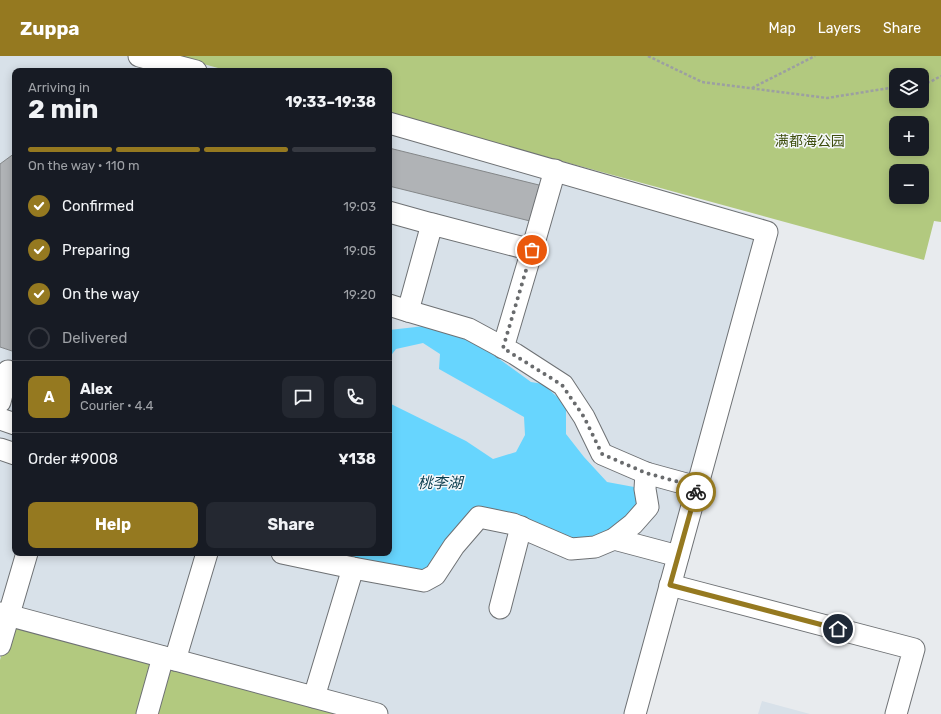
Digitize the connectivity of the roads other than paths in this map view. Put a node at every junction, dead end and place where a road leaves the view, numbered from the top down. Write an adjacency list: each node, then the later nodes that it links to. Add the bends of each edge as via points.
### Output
1 (140, 56): 2 (street)
2 (185, 68)
3 (392, 125): 4 (street)
4 (555, 170): 7 (street); 17 (street, via 767,232)
5 (392, 213): 6 (street)
6 (432, 224): 7 (street); 8 (street)
7 (532, 250): 9 (street)
8 (399, 308): 9 (street, via 469,329)
9 (503, 348): 16 (street, via 562,385 584,417 602,454)
10 (8, 371): 11 (street)
11 (0, 402)
12 (0, 419): 13 (street)
13 (12, 423)
14 (0, 449): 15 (street)
15 (12, 453)
16 (646, 473): 17 (street); 19 (street, via 648,507)
17 (697, 487): 23 (street)
18 (521, 527): 19 (street, via 571,549); 24 (street, via 479,517 454,546 435,575 424,580); 26 (street)
19 (614, 540): 23 (street)
20 (26, 556): 27 (street)
21 (206, 556): 29 (street)
22 (296, 556): 24 (street)
23 (678, 556): 25 (street)
24 (353, 568): 30 (street)
25 (670, 585): 33 (street); 34 (street, via 914,649)
26 (500, 608)
27 (4, 614): 28 (street); 29 (street)
28 (0, 645)
29 (169, 658): 30 (street); 31 (street)
30 (314, 697): 32 (street)
31 (147, 714)
32 (377, 714)
33 (635, 714)
34 (896, 714)

